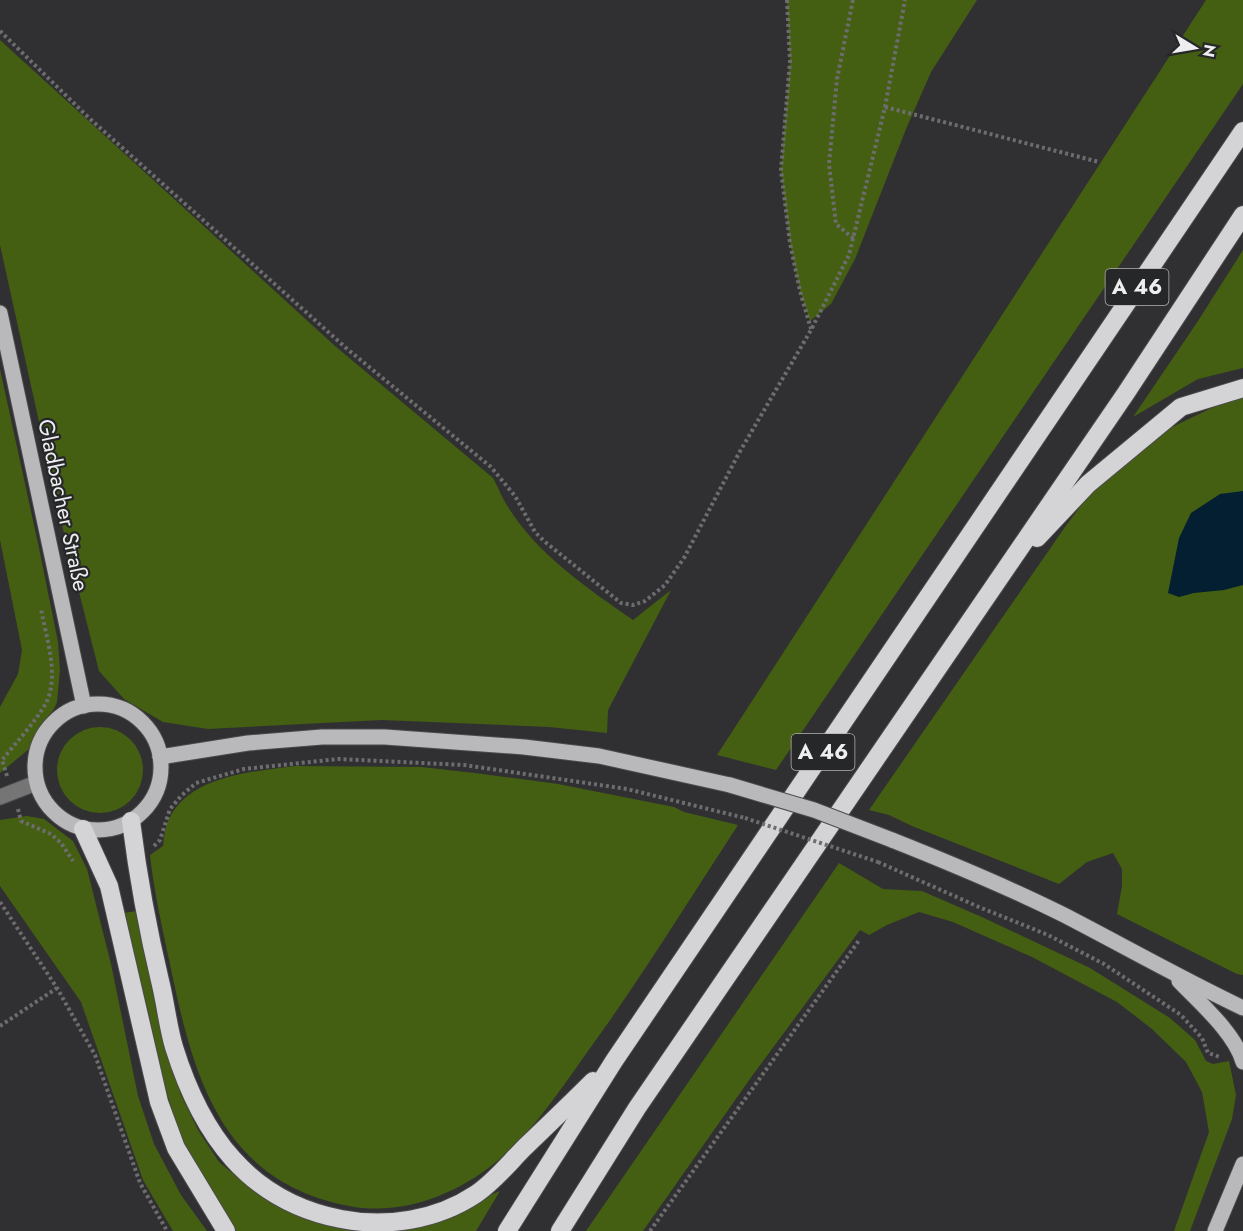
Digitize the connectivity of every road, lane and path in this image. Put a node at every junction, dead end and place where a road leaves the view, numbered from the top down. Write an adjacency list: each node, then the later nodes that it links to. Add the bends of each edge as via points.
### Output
1 (787, 0): 11 (path, via 790,61 781,170 790,243)
2 (853, 0): 9 (path, via 837,79 829,164 836,224)
3 (905, 0): 5 (path)
4 (0, 31): 11 (path, via 89,118 346,348 491,467 515,496 535,532 621,603 645,601 665,585 684,558 739,453)
5 (885, 107): 7 (path); 9 (path)
6 (1243, 131): 30 (highway, A 46)
7 (1099, 162)
8 (1243, 215): 13 (highway, A 46)
9 (854, 239): 11 (path)
10 (0, 313): 15 (main road, Gladbacher Straße)
11 (811, 330)
12 (1243, 388): 13 (highway, via 1180,407 1088,484)
13 (997, 580): 35 (highway, A 46, via 637,1108)
14 (40, 604): 18 (path, via 51,659 51,685 47,701 2,760)
15 (84, 706): 16 (main road, via 118,707 133,715 155,741); 17 (main road, via 65,713 50,726 35,763)
16 (160, 757): 19 (main road, via 155,793 146,809); 25 (main road, bridge, via 248,743 322,737 385,737 599,756 730,785 814,810 942,860 1042,905)
17 (36, 783): 18 (street); 20 (main road, via 53,812)
18 (6, 795): 22 (path, via 21,821 51,834 74,862)
19 (131, 821): 20 (main road, via 100,831); 21 (highway)
20 (83, 829): 22 (highway)
21 (135, 852): 29 (path, bridge, via 153,847 160,840 170,809 196,783 244,769 338,759 464,765 627,789 745,818 878,862 1048,935 1104,964 1181,1015 1202,1038 1208,1053 1218,1058 1226,1054); 30 (highway, via 174,1047 195,1101 230,1157 256,1182 317,1214 374,1223 413,1219 442,1211 476,1194)
22 (97, 861): 33 (highway, via 109,886 159,1102 176,1149)
23 (0, 902): 26 (path)
24 (860, 939): 36 (path)
25 (1173, 974): 27 (main road); 29 (main road, via 1231,1038)
26 (57, 988): 28 (path); 32 (path, via 95,1055 140,1183)
27 (1243, 1008)
28 (0, 1026)
29 (1242, 1057)
30 (614, 1061): 34 (highway, A 46)
31 (1243, 1164): 37 (main road)
32 (167, 1231)
33 (226, 1231)
34 (507, 1231)
35 (560, 1231)
36 (650, 1231)
37 (1215, 1231)

